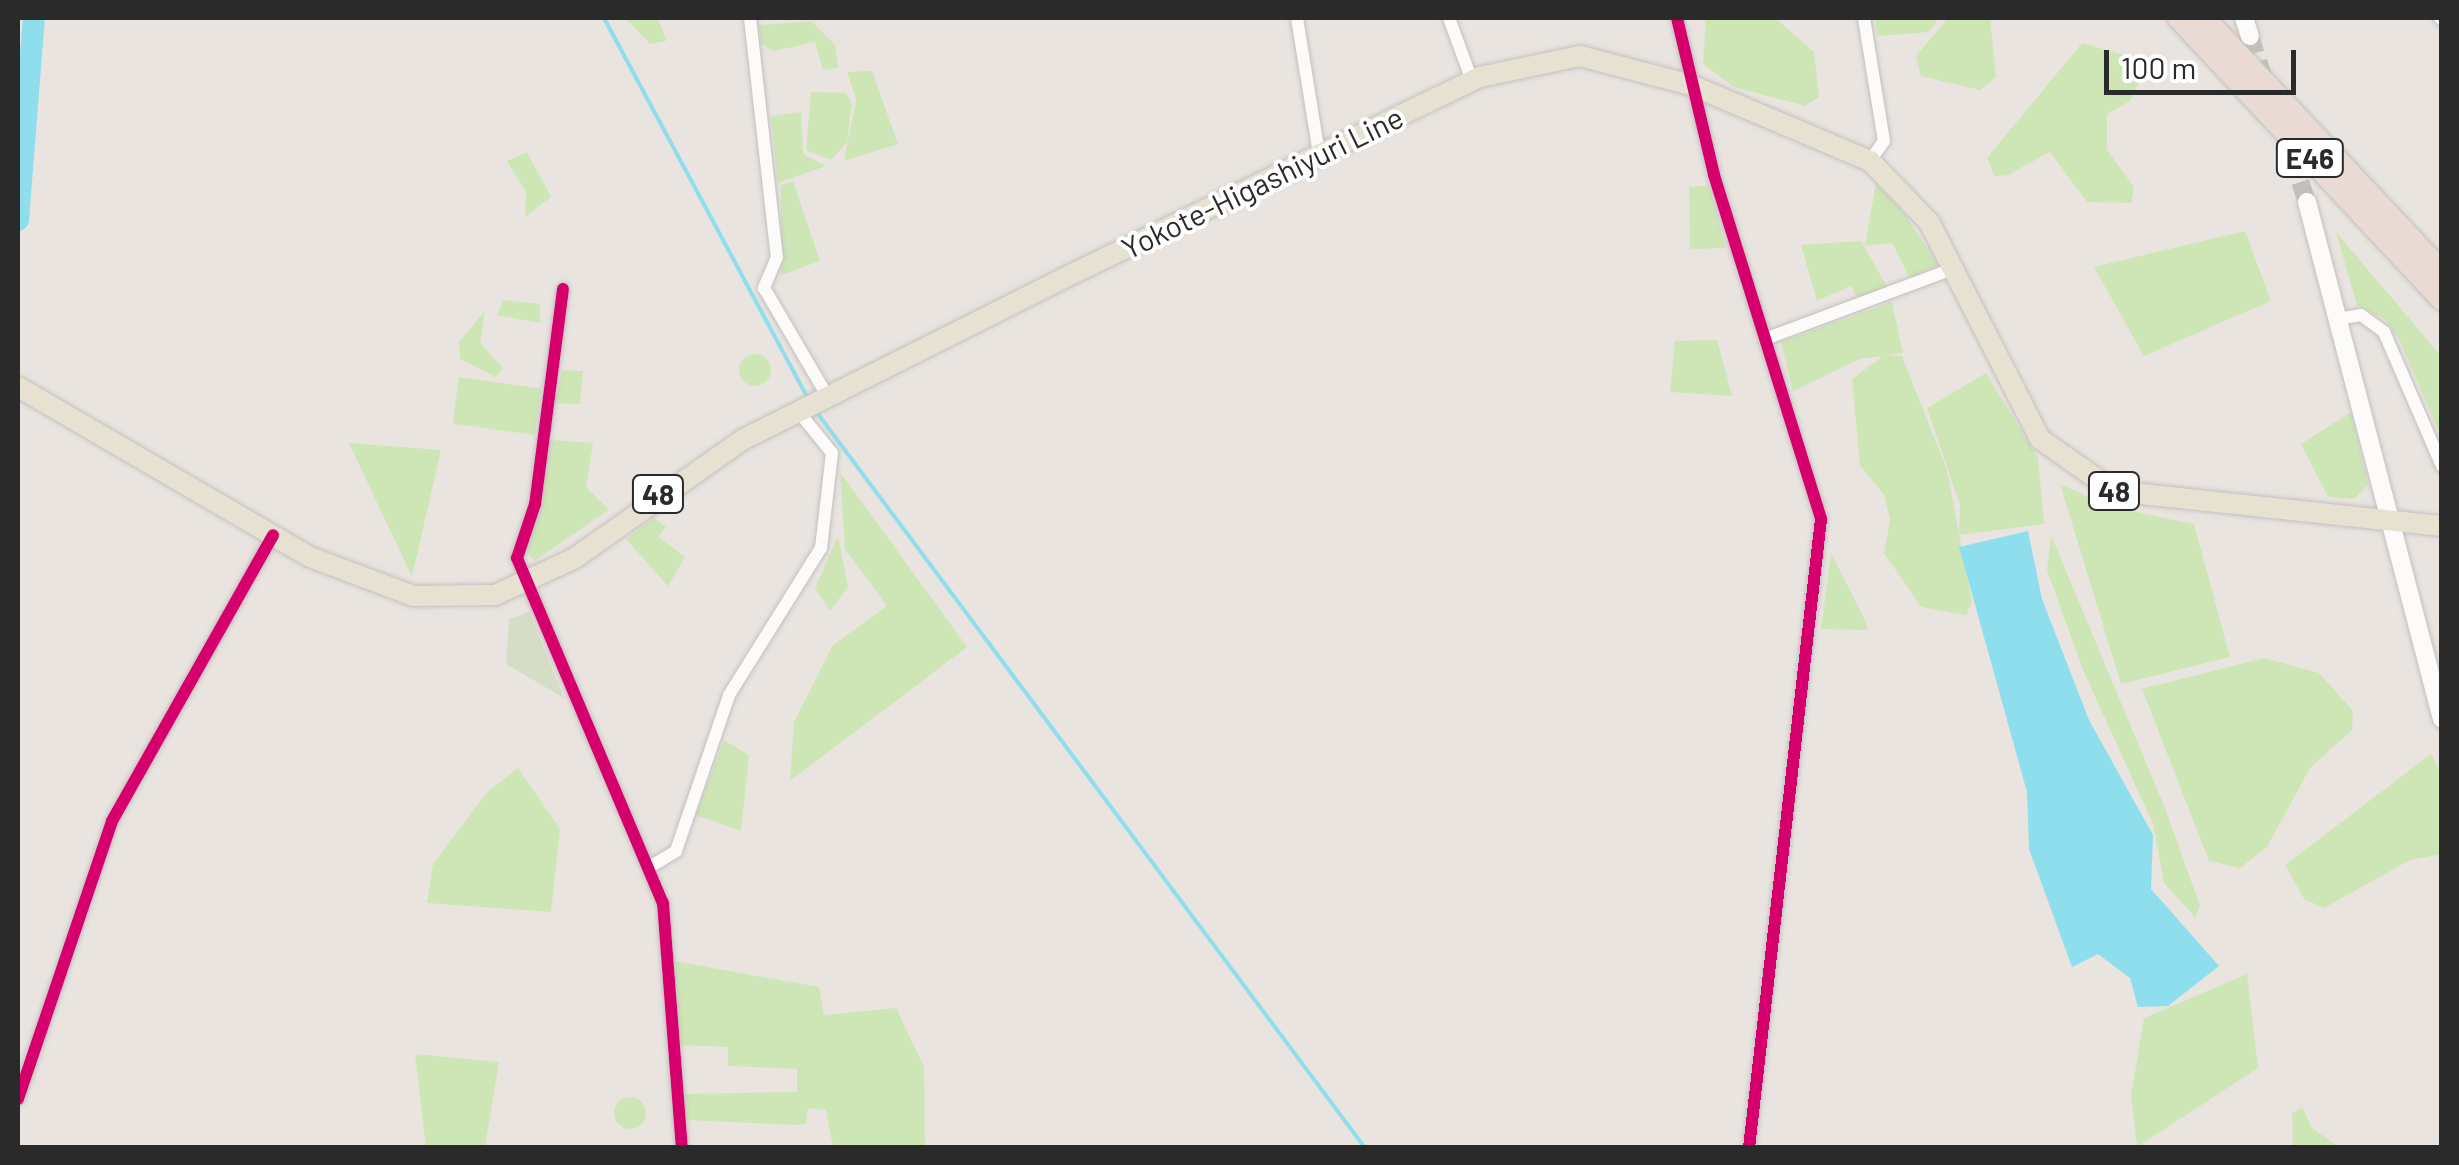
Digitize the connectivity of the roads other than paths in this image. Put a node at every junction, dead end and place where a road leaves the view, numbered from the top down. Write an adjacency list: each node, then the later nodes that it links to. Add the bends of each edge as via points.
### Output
1 (750, 18): 20 (street, via 777,256 764,288)
2 (1296, 18): 10 (street)
3 (1449, 18): 8 (street)
4 (1676, 18): 9 (street, via 1694,61)
5 (1864, 18): 11 (street, via 1884,141)
6 (2179, 18): 16 (highway, E46)
7 (2204, 18): 14 (highway, E46)
8 (1472, 81): 9 (main road, Yokote-Higashiyuri Line / 48, via 1548,56 1580,56); 10 (main road, Yokote-Higashiyuri Line / 48)
9 (1692, 85): 11 (main road, Yokote-Higashiyuri Line / 48); 18 (street)
10 (1319, 154): 20 (main road, Yokote-Higashiyuri Line / 48)
11 (1870, 162): 13 (main road, Yokote-Higashiyuri Line / 48, via 1920,207)
12 (2308, 202): 17 (main road)
13 (1952, 269): 18 (street); 23 (main road, Yokote-Higashiyuri Line / 48, via 2024,412 2075,469 2148,498)
14 (2442, 272)
15 (563, 289): 26 (street, via 535,504 517,558)
16 (2442, 299)
17 (2342, 318): 22 (street, via 2361,314 2384,332); 23 (main road)
18 (1766, 339): 31 (street, via 1821,520)
19 (18, 387): 25 (main road, Yokote-Higashiyuri Line / 48)
20 (828, 396): 21 (main road, Yokote-Higashiyuri Line / 48)
21 (798, 411): 26 (main road, Yokote-Higashiyuri Line / 48, via 679,477 575,558); 28 (street, via 832,453 821,548 728,696 676,851)
22 (2442, 466)
23 (2395, 523): 24 (main road, Yokote-Higashiyuri Line / 48); 27 (main road)
24 (2442, 526)
25 (274, 536): 26 (main road, Yokote-Higashiyuri Line / 48, via 414,596 460,599); 29 (street, via 112,822)
26 (524, 585): 28 (street)
27 (2442, 719)
28 (648, 868): 30 (street, via 663,904)
29 (18, 1098)
30 (682, 1148)
31 (1749, 1148)

